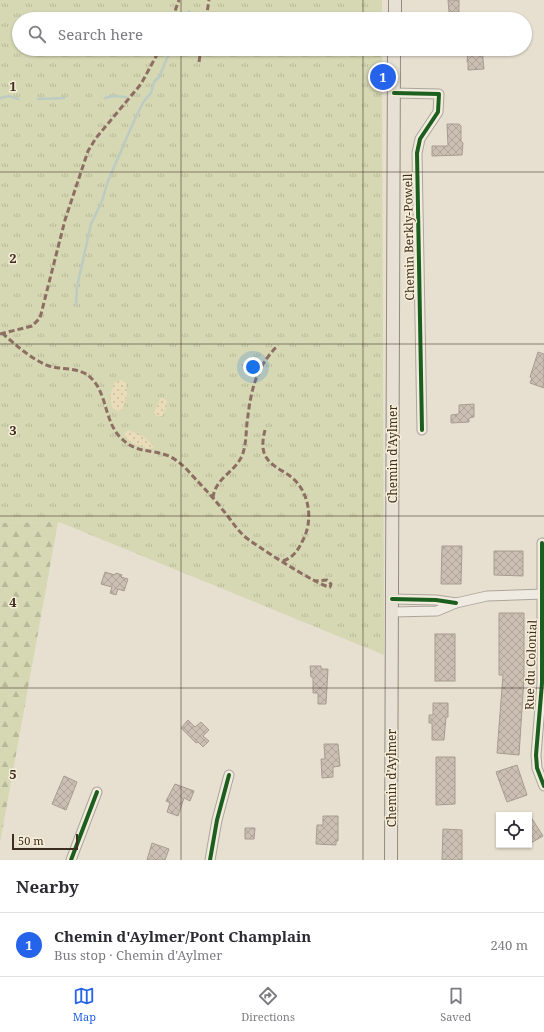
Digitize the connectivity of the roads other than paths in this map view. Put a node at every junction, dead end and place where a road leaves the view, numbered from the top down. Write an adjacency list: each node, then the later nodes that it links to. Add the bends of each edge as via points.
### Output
1 (395, 0): 2 (main road)
2 (395, 12)
3 (394, 56): 4 (main road, Chemin d'Aylmer)
4 (394, 93): 5 (street, Chemin Berkly-Powell, via 439,94 438,112 420,138 417,153); 8 (main road, Chemin d'Aylmer)
5 (422, 430)
6 (542, 543): 7 (street, Rue du Colonial)
7 (543, 594): 9 (street, via 487,596); 12 (street, Rue du Colonial, via 542,683 536,755 537,768)
8 (392, 599): 9 (street); 10 (main road, Chemin d'Aylmer)
9 (456, 603): 10 (street, via 437,611)
10 (392, 612): 16 (main road, Chemin d'Aylmer)
11 (229, 775): 15 (street)
12 (544, 786)
13 (97, 792): 14 (street)
14 (71, 860)
15 (210, 860)
16 (391, 860)

